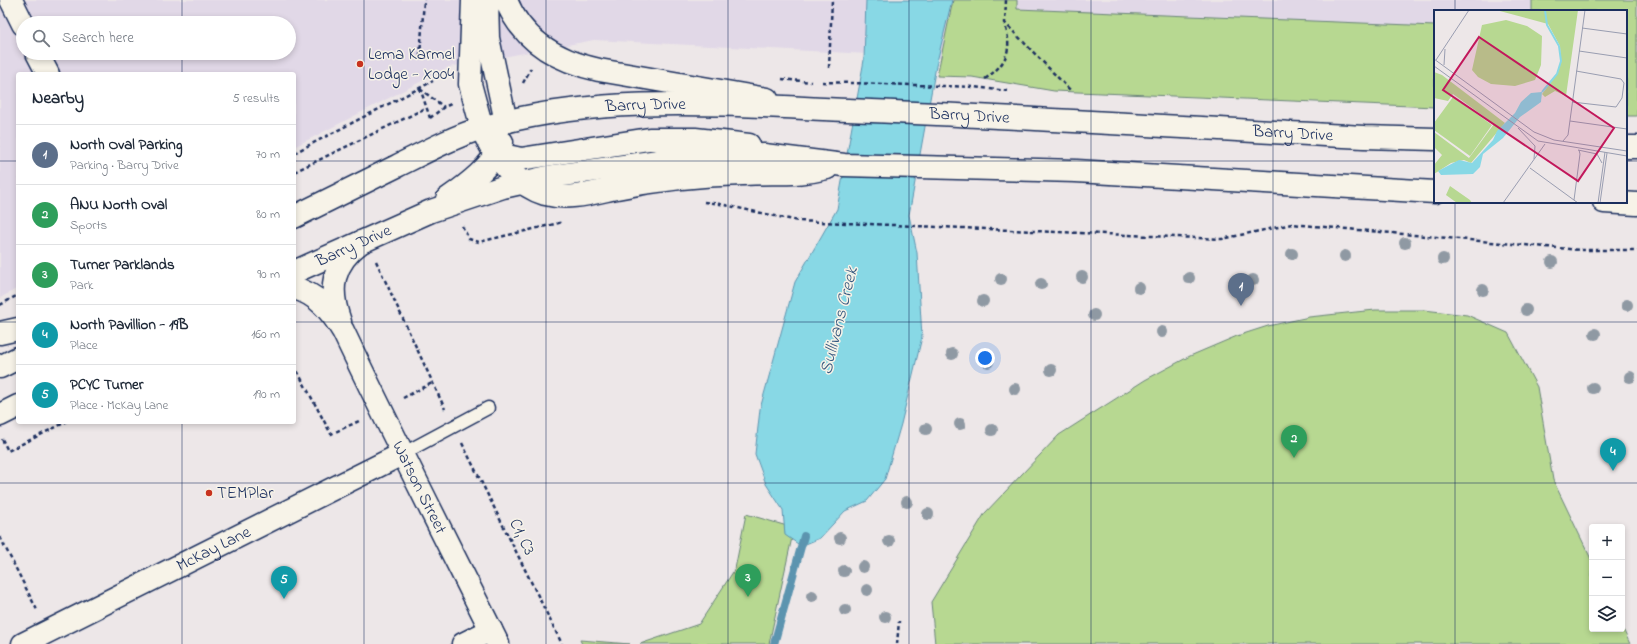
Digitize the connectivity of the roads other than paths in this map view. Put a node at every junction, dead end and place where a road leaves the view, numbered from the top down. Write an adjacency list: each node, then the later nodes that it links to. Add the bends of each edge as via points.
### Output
1 (473, 0): 10 (main road, via 470,84)
2 (487, 0): 9 (main road, via 488,38)
3 (506, 0): 8 (main road, via 518,22 534,41 548,52 572,64)
4 (12, 1): 5 (main road)
5 (19, 16)
6 (41, 60): 7 (main road)
7 (47, 72)
8 (815, 108): 9 (main road, Barry Drive, via 641,104 580,108); 11 (main road, Barry Drive)
9 (506, 122): 10 (main road, Barry Drive); 14 (main road, Barry Drive, via 505,133)
10 (482, 128): 14 (main road); 20 (main road, Barry Drive, via 438,145)
11 (1434, 139)
12 (1627, 146): 13 (main road)
13 (1637, 147)
14 (497, 152): 15 (main road, Barry Drive, via 521,159 649,139 695,139 761,146); 16 (main road, via 505,166); 21 (main road, Barry Drive, via 463,188)
15 (844, 165): 16 (main road, via 798,174 748,173 685,177 572,196 545,194); 17 (main road, Barry Drive, via 1076,171)
16 (524, 182): 21 (main road, Barry Drive, via 454,202)
17 (1434, 192)
18 (1620, 203): 19 (main road)
19 (1637, 204)
20 (296, 216)
21 (413, 219): 22 (main road, Barry Drive)
22 (361, 242): 23 (main road, Barry Drive); 26 (main road, Watson Street, via 343,258 332,286)
23 (296, 271)
24 (296, 289): 26 (main road, Watson Street, via 314,295 337,320)
25 (16, 329): 27 (main road)
26 (343, 331): 33 (main road, Watson Street, via 380,410)
27 (0, 333)
28 (16, 359): 29 (main road)
29 (0, 367)
30 (16, 407): 32 (main road)
31 (488, 408): 33 (lane)
32 (0, 415)
33 (404, 453): 34 (main road, Watson Street); 35 (main road, McKay Lane)
34 (495, 637): 36 (main road)
35 (23, 644)
36 (463, 644)

